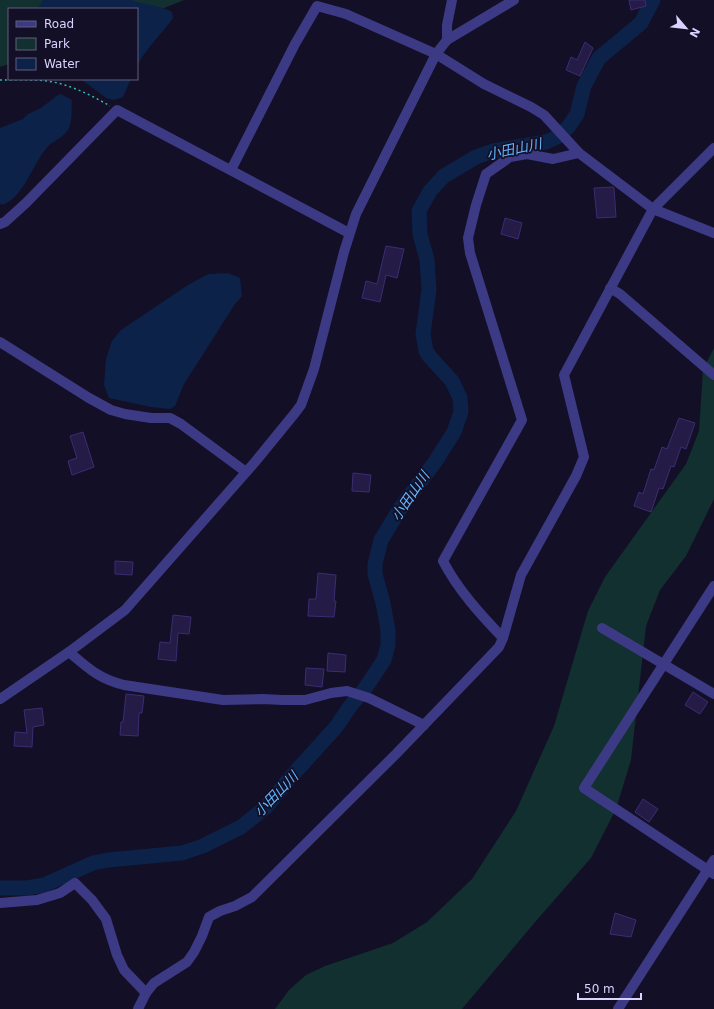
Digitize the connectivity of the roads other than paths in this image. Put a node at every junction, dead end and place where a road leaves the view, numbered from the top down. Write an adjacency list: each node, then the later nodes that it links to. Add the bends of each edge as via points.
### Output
1 (452, 0): 3 (street)
2 (514, 0): 3 (street)
3 (447, 40): 4 (street)
4 (436, 54): 6 (street, via 484,84 544,115); 7 (street, via 346,14 317,6); 10 (street, via 356,214)
5 (714, 148): 8 (street)
6 (579, 153): 8 (street); 18 (street, via 553,159 527,154 510,157 486,174 468,238 470,253 522,420 444,561 449,572 482,616)
7 (231, 170): 9 (street, via 116,110 26,203); 10 (street)
8 (653, 208): 11 (street); 12 (street)
9 (0, 224)
10 (349, 233): 15 (street, via 314,369 301,405)
11 (714, 233)
12 (610, 288): 14 (street); 18 (street, via 564,375 584,457 521,576)
13 (0, 342): 15 (street, via 110,410 151,418 170,418)
14 (714, 375)
15 (246, 472): 19 (street, via 125,610)
16 (714, 586): 20 (street)
17 (602, 628): 20 (street)
18 (503, 638): 23 (street, via 499,647)
19 (69, 652): 22 (street); 23 (street, via 93,673 124,685 223,700 305,700 347,691 369,698)
20 (664, 664): 21 (street); 25 (street, via 584,788)
21 (714, 694)
22 (0, 699)
23 (424, 725): 27 (street, via 252,897 209,917 202,936 187,962 154,983)
24 (714, 860): 25 (street)
25 (711, 872): 29 (street)
26 (0, 903): 27 (street, via 37,900 60,893 75,883 92,900 106,920 124,970)
27 (146, 993): 28 (street)
28 (138, 1009)
29 (618, 1009)

